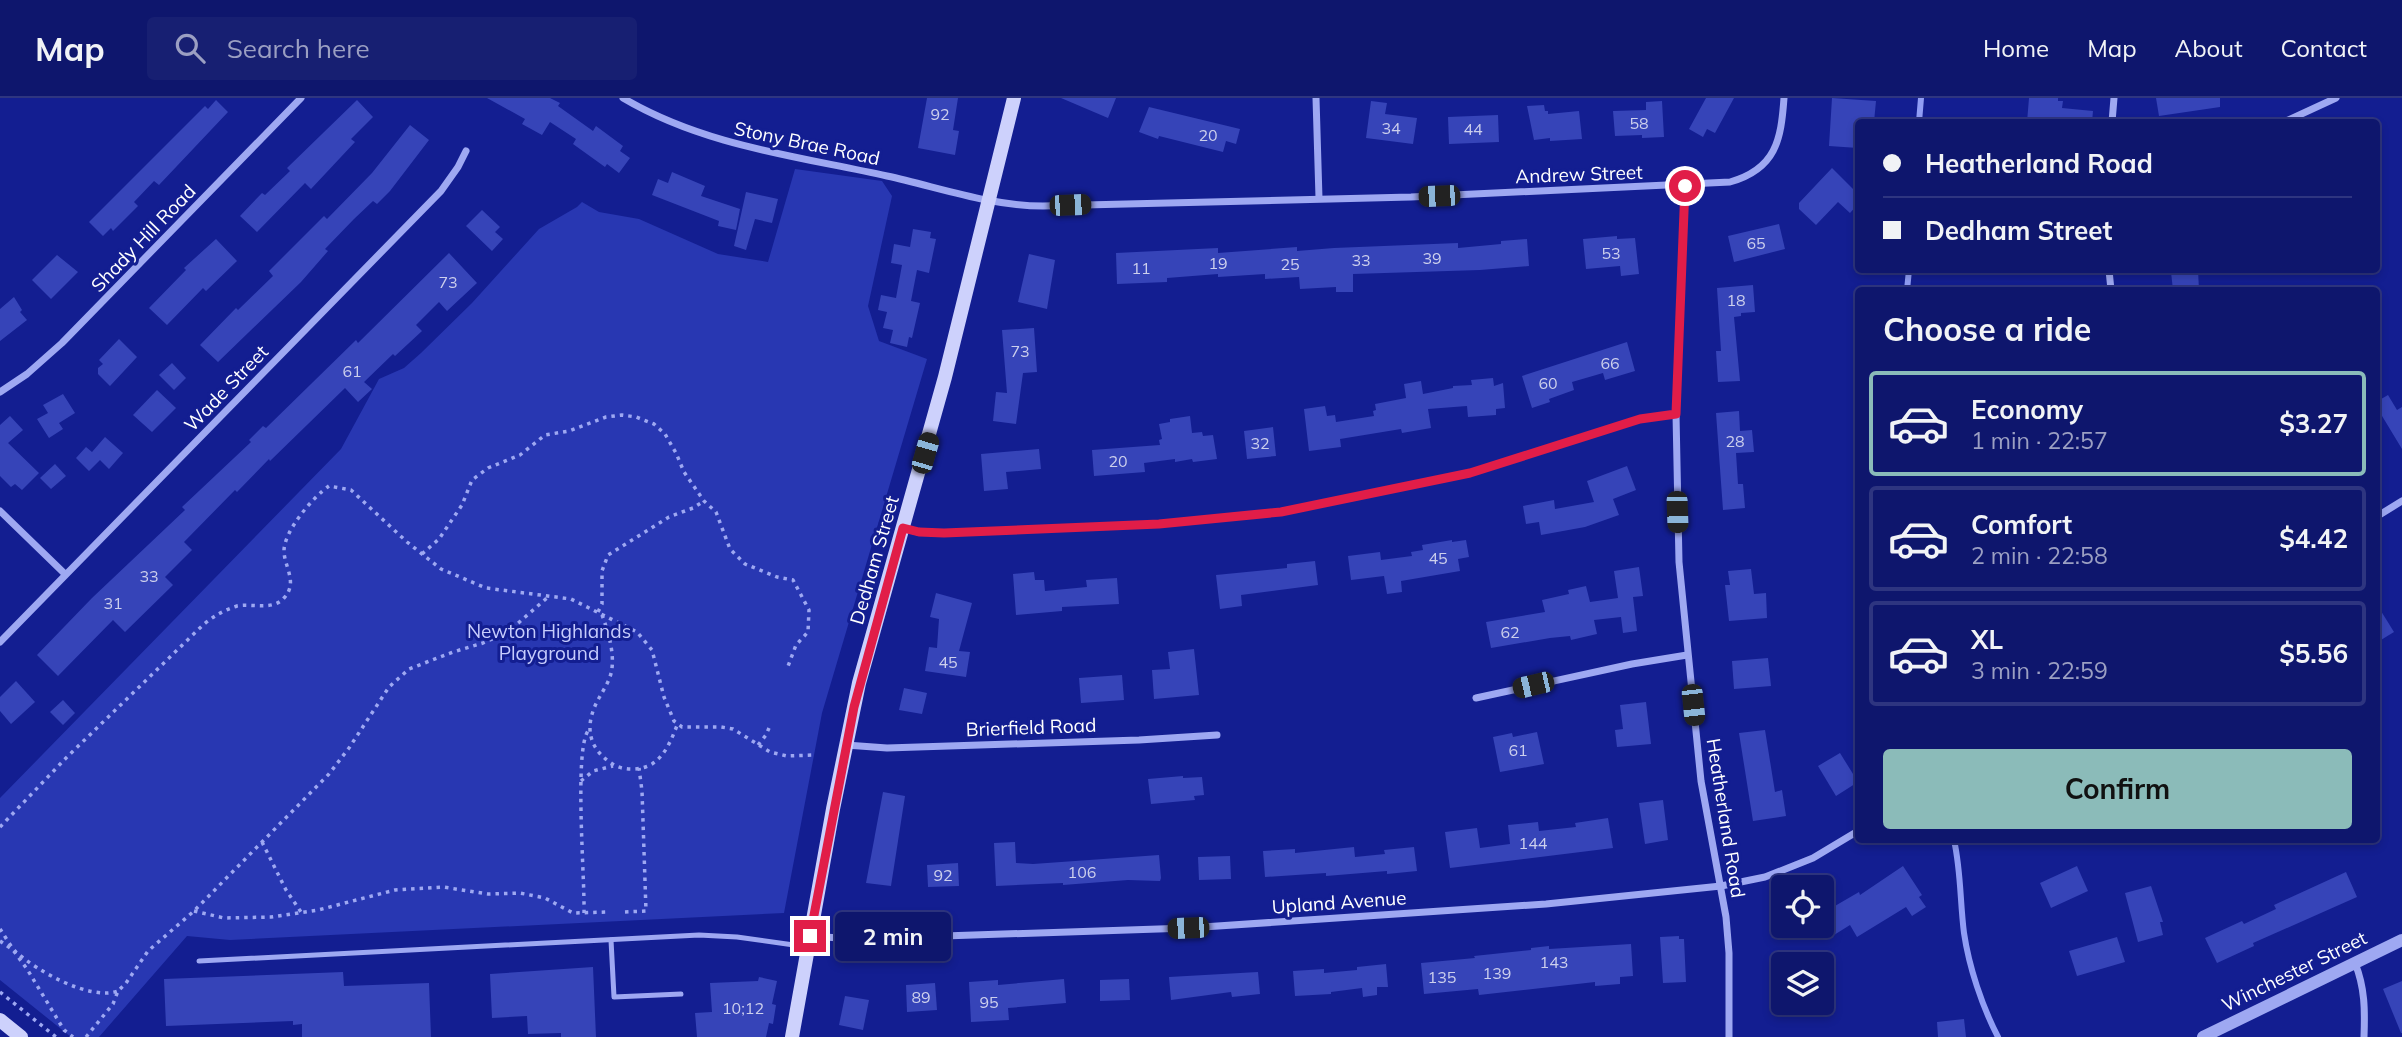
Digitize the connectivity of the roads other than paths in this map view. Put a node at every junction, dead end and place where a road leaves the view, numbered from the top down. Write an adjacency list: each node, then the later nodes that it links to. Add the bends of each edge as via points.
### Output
1 (301, 98): 14 (street, Shady Hill Road, via 62,343)
2 (623, 98): 13 (street, Stony Brae Road, via 677,125 728,142)
3 (1014, 98): 13 (main road, Dedham Street)
4 (1316, 98): 12 (street)
5 (1784, 98): 11 (street, Andrew Street, via 1777,145 1762,167 1730,182)
6 (2114, 98): 8 (street)
7 (2336, 98): 9 (street)
8 (2112, 119)
9 (2290, 119)
10 (466, 151): 20 (street, Wade Street, via 441,191)
11 (1685, 186): 12 (street, Andrew Street); 15 (street, Heatherland Road)
12 (1319, 198): 13 (street, Andrew Street, via 1043,206)
13 (989, 201): 19 (main road, Dedham Street)
14 (0, 392)
15 (1676, 414): 19 (street, via 1640,419 1470,473 1281,512 1114,527 944,533); 22 (street, Heatherland Road)
16 (2402, 500): 18 (street)
17 (0, 511): 20 (street)
18 (2380, 514)
19 (903, 528): 25 (main road, Dedham Street)
20 (65, 574): 21 (street, Wade Street)
21 (0, 642)
22 (1687, 654): 23 (street); 27 (street, Heatherland Road, via 1705,809)
23 (1476, 698)
24 (1217, 734): 25 (street, Brierfield Road, via 887,748)
25 (846, 745): 30 (main road, Dedham Street)
26 (1855, 833): 27 (street, Upland Avenue, via 1788,869)
27 (1721, 886): 30 (street, Upland Avenue, via 1520,906 1188,928); 37 (street, Heatherland Road, via 1728,934)
28 (611, 940): 30 (lane, via 719,935); 31 (lane); 33 (lane, via 614,997)
29 (2402, 940): 32 (street, Winchester Street)
30 (809, 942): 36 (main road, Dedham Street)
31 (199, 961)
32 (2355, 963): 38 (street, Winchester Street); 39 (street, via 2363,985)
33 (681, 994)
34 (0, 1020): 35 (main road)
35 (20, 1037)
36 (792, 1037)
37 (1729, 1037)
38 (2203, 1037)
39 (2364, 1037)

